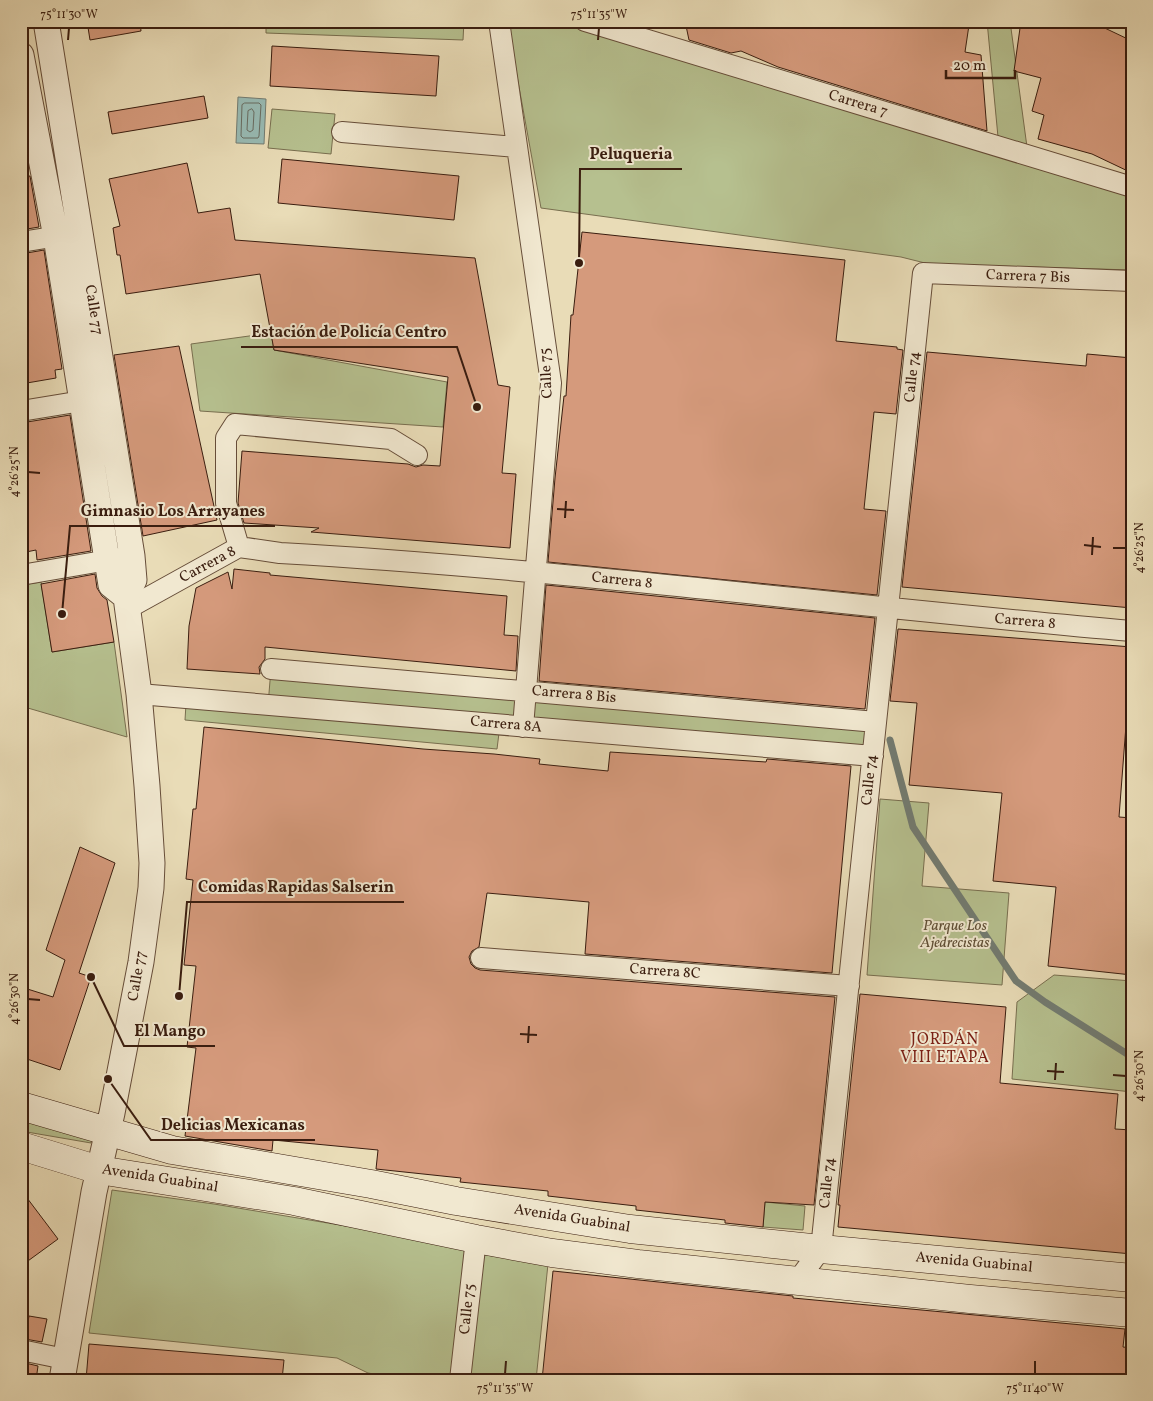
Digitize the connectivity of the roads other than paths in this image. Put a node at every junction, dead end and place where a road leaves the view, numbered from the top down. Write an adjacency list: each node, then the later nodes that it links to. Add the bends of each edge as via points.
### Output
1 (46, 21): 8 (street, Calle 77)
2 (499, 21): 6 (street, Calle 75)
3 (585, 21): 7 (street, Carrera 7)
4 (22, 65): 9 (street, Calle 77)
5 (342, 132): 6 (street)
6 (516, 147): 19 (street, Calle 75, via 551,383)
7 (1132, 187)
8 (81, 232): 9 (street); 17 (street, Calle 77)
9 (56, 236): 10 (street); 13 (street, Calle 77)
10 (21, 242)
11 (923, 272): 12 (street, Carrera 7 Bis); 22 (street, Calle 74)
12 (1132, 280)
13 (82, 401): 14 (street); 18 (street, Calle 77)
14 (21, 411)
15 (418, 454): 16 (street, via 392,439 235,424 226,438 226,503)
16 (239, 547): 19 (street, Carrera 8); 21 (street, Carrera 8)
17 (132, 556): 18 (street); 21 (street, Calle 77, via 134,580)
18 (107, 560): 20 (street); 21 (street, Calle 77, via 111,585)
19 (536, 573): 22 (street, Carrera 8); 25 (street, Calle 75)
20 (21, 575)
21 (127, 603): 26 (street, Calle 77)
22 (888, 607): 23 (street, Carrera 8); 27 (street, Calle 74)
23 (1132, 631)
24 (271, 669): 25 (street, Carrera 8 Bis)
25 (526, 691): 27 (street, Carrera 8 Bis); 28 (street, Calle 75)
26 (139, 694): 28 (street, Carrera 8A); 33 (street, Calle 77, via 148,786 151,888 141,962)
27 (876, 722): 29 (street, Calle 74)
28 (523, 727): 29 (street, Carrera 8A)
29 (873, 756): 31 (street, Calle 74)
30 (481, 958): 31 (street, Carrera 8C)
31 (849, 986): 37 (street, Calle 74)
32 (21, 1106): 33 (main road, Avenida Guabinal)
33 (108, 1132): 35 (street, Calle 77); 37 (main road, Avenida Guabinal, via 172,1150 456,1201 630,1229)
34 (21, 1146): 35 (main road, Avenida Guabinal)
35 (99, 1170): 36 (main road, Avenida Guabinal, via 294,1201); 42 (street, Calle 77)
36 (476, 1239): 39 (main road, Avenida Guabinal, via 638,1264); 43 (street, Calle 75)
37 (821, 1249): 38 (main road, Avenida Guabinal); 39 (street)
38 (1132, 1278)
39 (798, 1280): 40 (main road, Avenida Guabinal, via 970,1299)
40 (1132, 1312)
41 (21, 1350): 42 (street)
42 (64, 1370)
43 (460, 1380)

